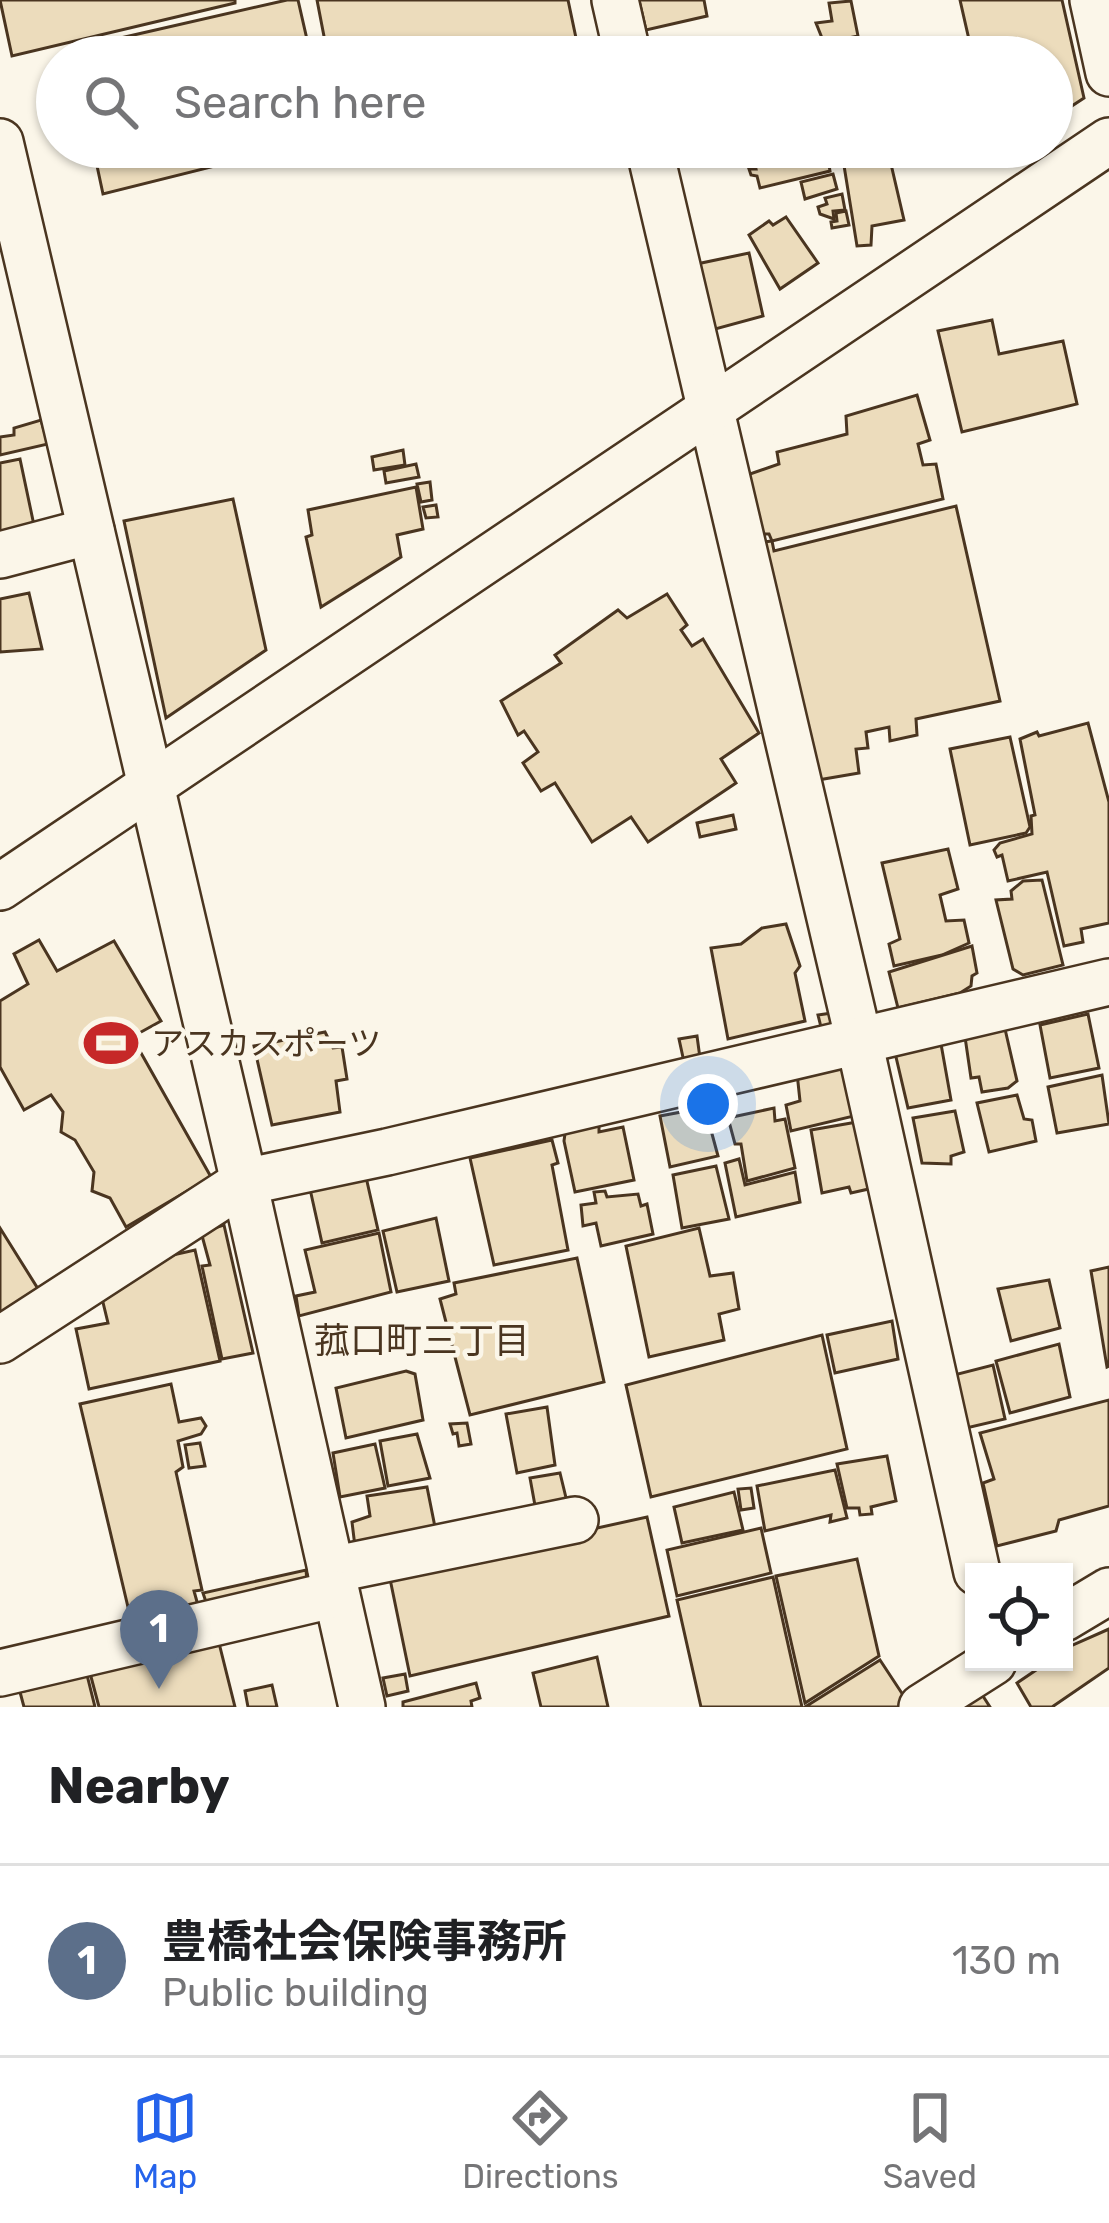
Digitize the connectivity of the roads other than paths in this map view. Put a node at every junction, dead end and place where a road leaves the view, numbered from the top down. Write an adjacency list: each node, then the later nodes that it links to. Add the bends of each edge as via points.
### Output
1 (615, 0): 3 (street)
2 (1093, 0): 4 (street)
3 (623, 36)
4 (1109, 73)
5 (0, 142): 11 (street)
6 (1109, 142): 7 (street)
7 (1073, 166)
8 (654, 168): 10 (street)
9 (1070, 168): 10 (street)
10 (709, 412): 13 (street); 16 (street)
11 (92, 531): 12 (street); 13 (street)
12 (0, 555)
13 (149, 786): 14 (street); 17 (street)
14 (0, 887)
15 (1109, 982): 16 (street)
16 (859, 1041): 17 (street); 20 (street)
17 (244, 1182): 18 (street); 21 (street)
18 (0, 1340)
19 (575, 1520): 21 (street)
20 (975, 1563)
21 (334, 1582): 25 (street); 26 (street)
22 (1109, 1591): 23 (street)
23 (1073, 1613)
24 (979, 1671): 27 (street)
25 (0, 1673)
26 (362, 1707)
27 (922, 1707)

